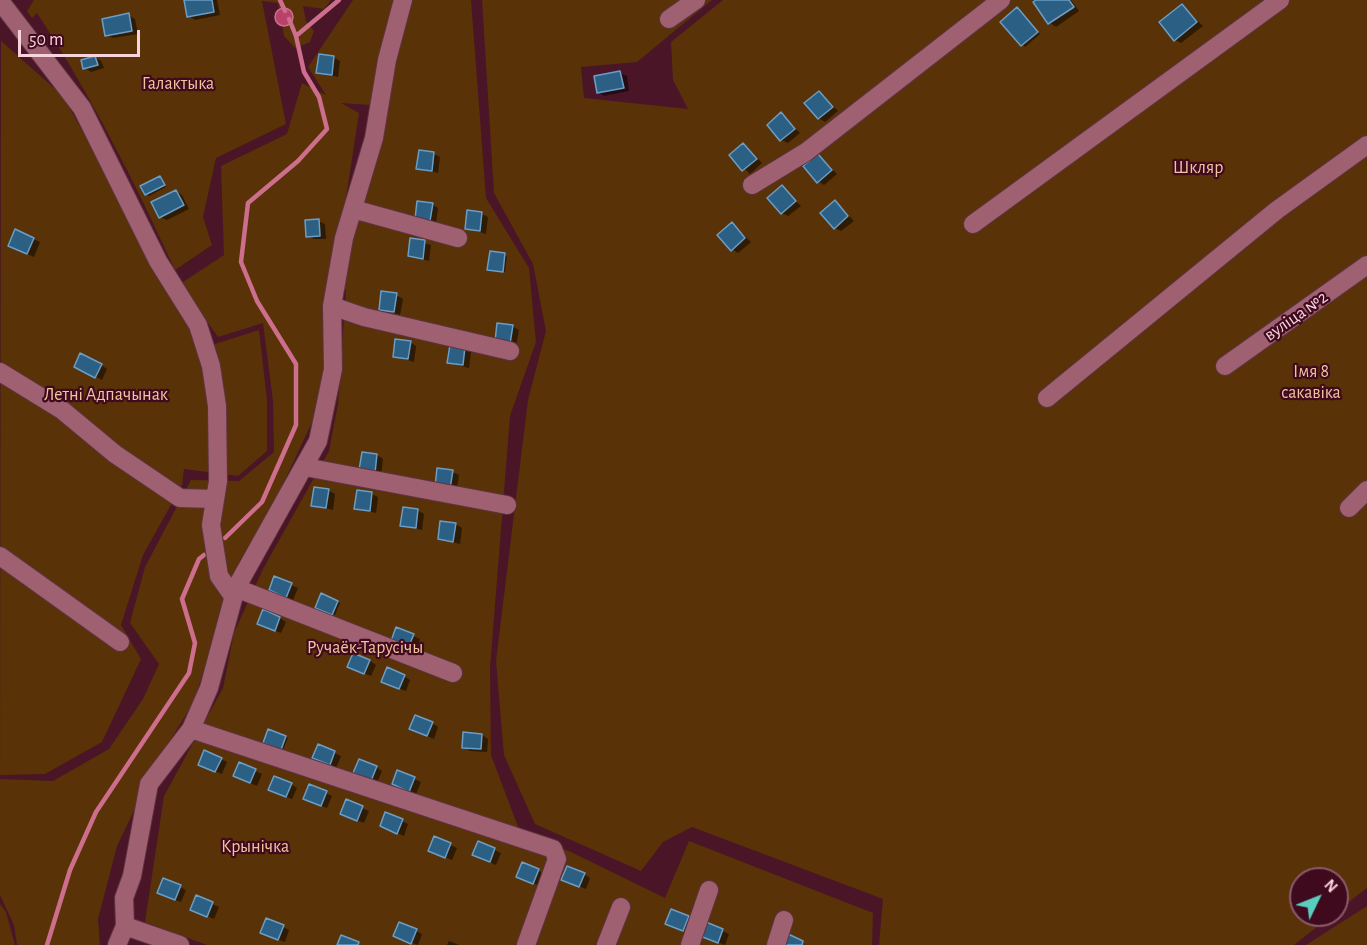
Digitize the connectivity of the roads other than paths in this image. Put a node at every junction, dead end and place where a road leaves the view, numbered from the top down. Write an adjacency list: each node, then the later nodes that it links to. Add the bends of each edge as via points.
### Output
1 (403, 0): 9 (street, via 387,60 374,138)
2 (696, 0): 6 (street)
3 (1001, 0): 8 (street, via 806,152)
4 (1280, 0): 10 (street)
5 (4, 7): 20 (street, via 82,108 158,261 198,325 211,366 217,406)
6 (669, 20)
7 (1367, 145): 17 (street, via 1259,225)
8 (752, 185)
9 (353, 209): 11 (street); 13 (street)
10 (973, 224)
11 (458, 238)
12 (1367, 265): 15 (street, вуліца №2)
13 (332, 306): 14 (street); 18 (street, via 330,390 318,441)
14 (510, 351)
15 (1225, 366)
16 (0, 372): 20 (street, via 62,410 115,454 180,498)
17 (1047, 398)
18 (305, 467): 21 (street); 24 (street)
19 (1367, 490): 22 (street)
20 (216, 499): 24 (street, via 211,525 219,576)
21 (507, 505)
22 (1349, 508)
23 (0, 556): 25 (street)
24 (235, 592): 26 (street); 27 (street, via 209,688)
25 (120, 642)
26 (453, 673)
27 (191, 729): 31 (street, via 149,784 132,876 124,898); 34 (street, via 553,849 558,859)
28 (709, 890): 36 (street)
29 (621, 908): 35 (street)
30 (784, 920): 37 (street)
31 (125, 926): 32 (street); 33 (street)
32 (117, 945)
33 (180, 945)
34 (526, 945)
35 (606, 945)
36 (690, 945)
37 (776, 945)

